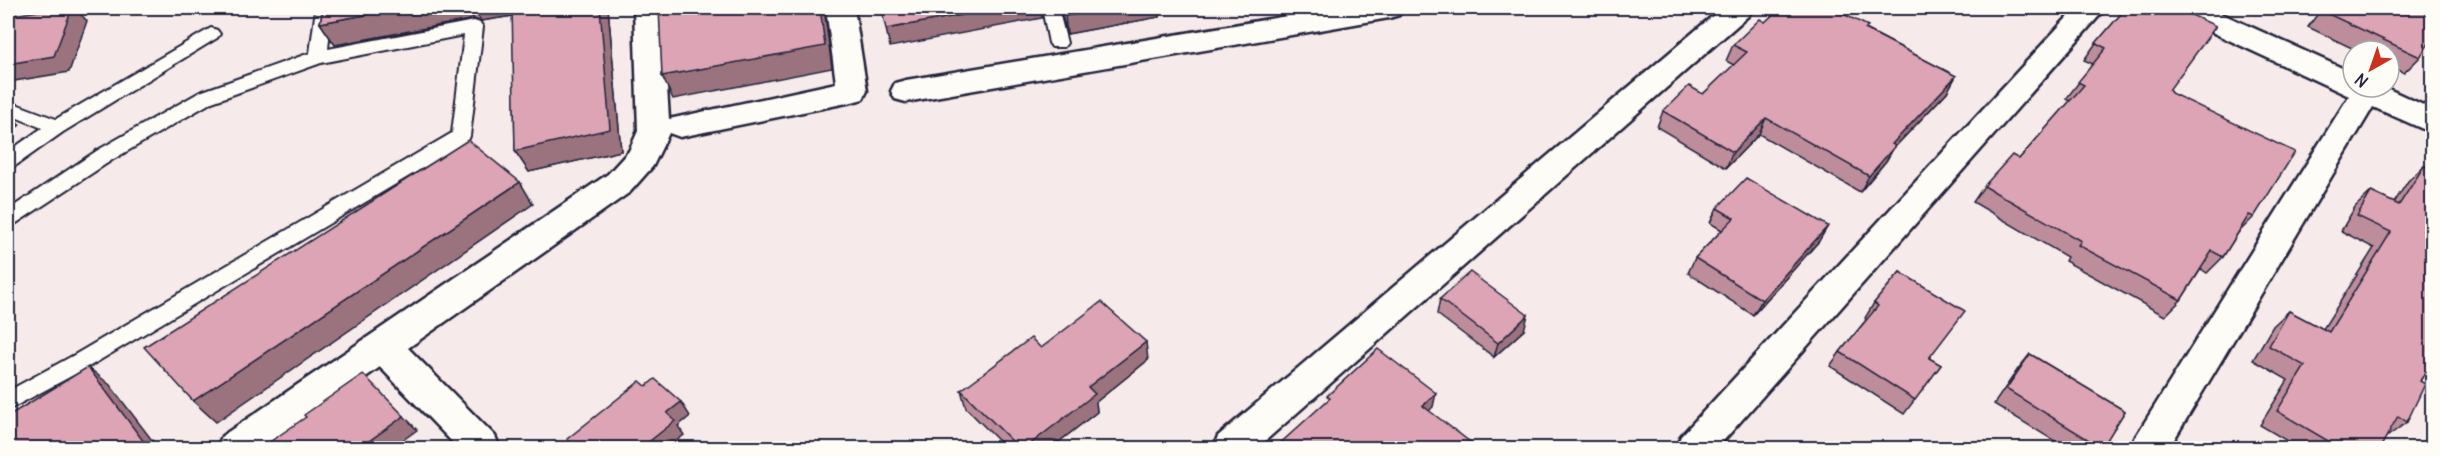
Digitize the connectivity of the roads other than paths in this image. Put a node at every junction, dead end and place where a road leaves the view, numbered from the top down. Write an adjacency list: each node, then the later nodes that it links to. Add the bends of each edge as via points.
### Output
1 (324, 8): 11 (lane)
2 (648, 8): 22 (street, via 654,131 642,158 619,183)
3 (840, 8): 18 (street, via 852,91)
4 (1050, 8): 10 (lane)
5 (1389, 8): 13 (street)
6 (1739, 8): 26 (street)
7 (2092, 8): 27 (street)
8 (2185, 8): 12 (street)
9 (211, 34): 19 (lane)
10 (1058, 43)
11 (318, 57): 21 (lane, via 206,97 105,155); 23 (lane, via 474,27 461,136)
12 (2341, 80)
13 (906, 91)
14 (2353, 99): 28 (street)
15 (2383, 99): 17 (street)
16 (8, 107): 19 (lane)
17 (2433, 122)
18 (680, 126)
19 (57, 127): 20 (lane)
20 (8, 161)
21 (8, 219)
22 (383, 346): 24 (street); 25 (street)
23 (8, 402)
24 (235, 448)
25 (482, 448)
26 (1231, 448)
27 (1694, 448)
28 (2149, 448)

